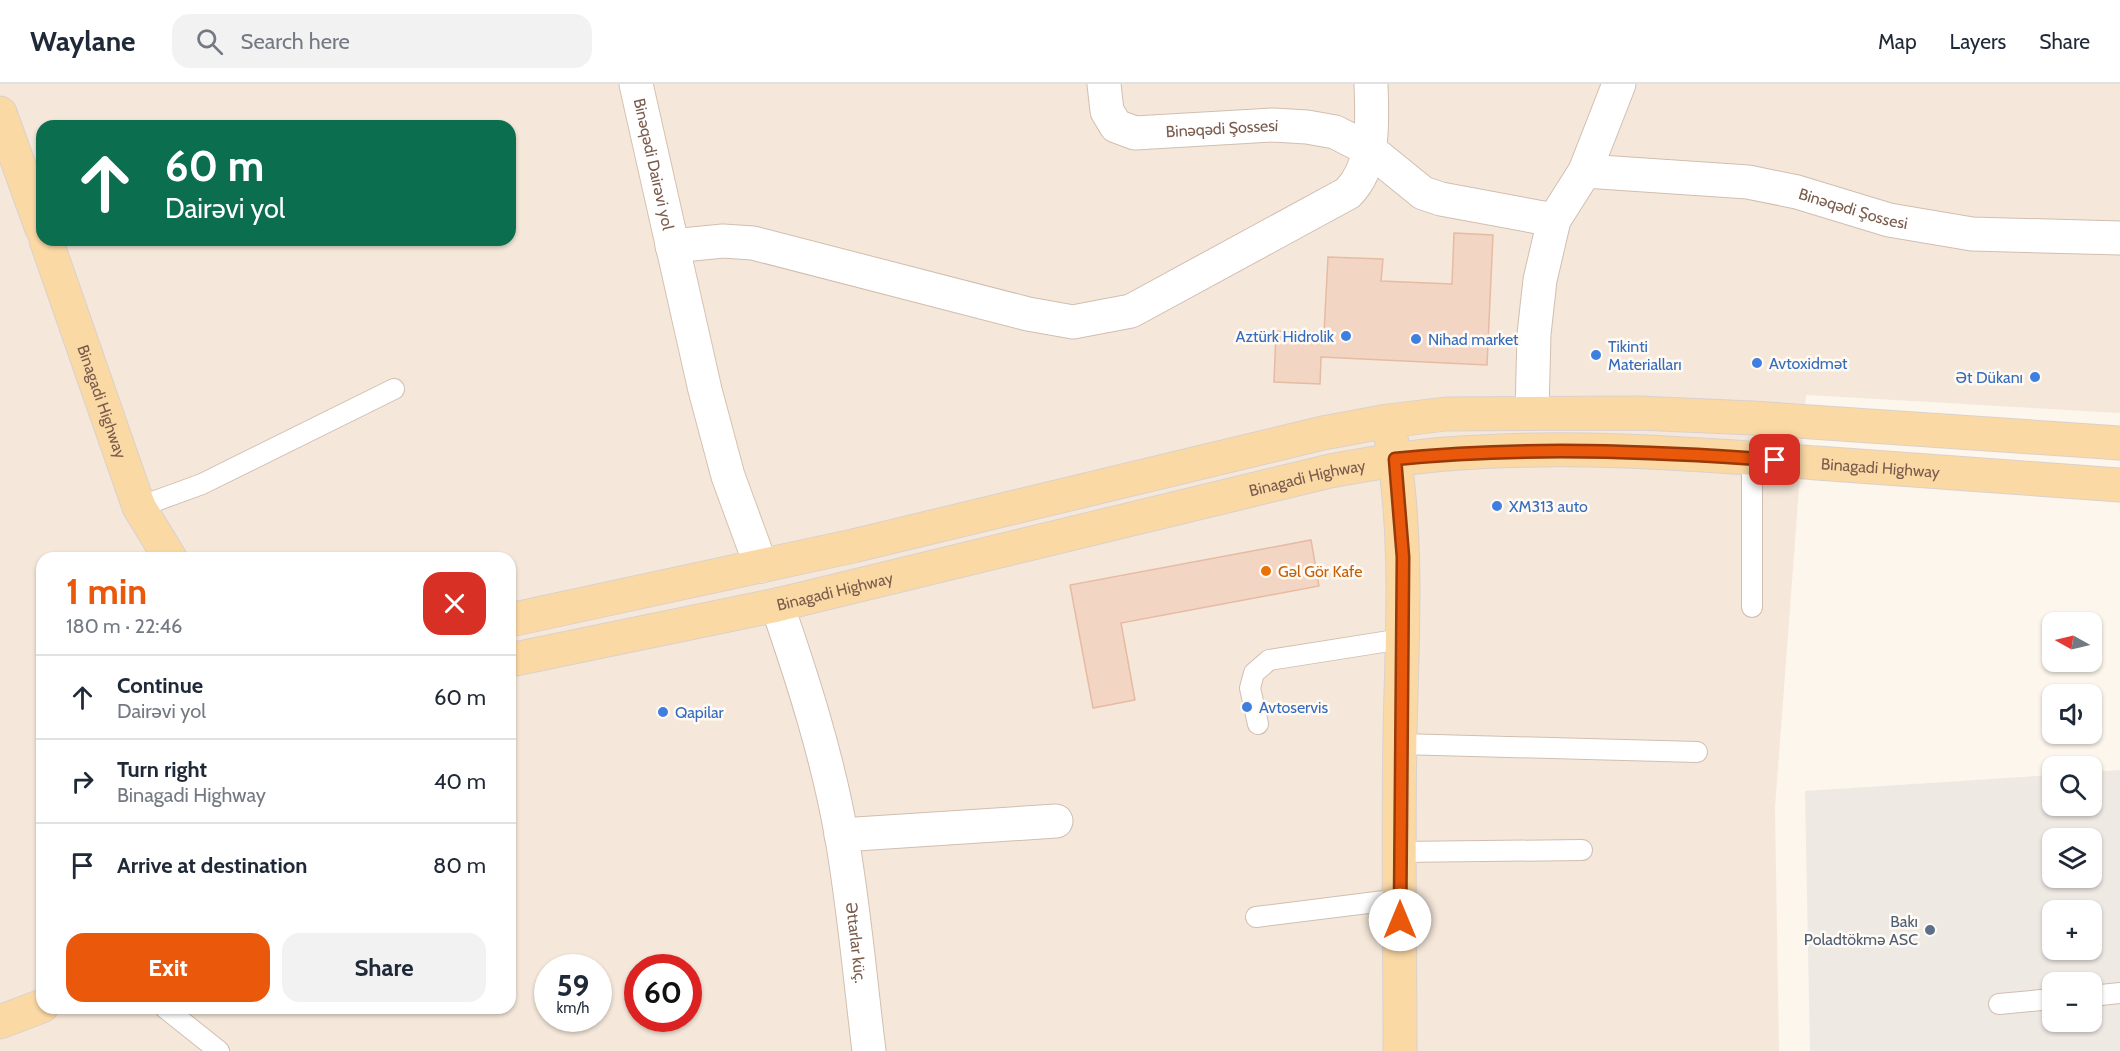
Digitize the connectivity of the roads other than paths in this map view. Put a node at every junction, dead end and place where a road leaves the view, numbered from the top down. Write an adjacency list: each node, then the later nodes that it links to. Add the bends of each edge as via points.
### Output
1 (636, 84): 12 (street, Binəqədi Dairəvi yol)
2 (1104, 84): 6 (street, Binəqədi Şossesi, via 1107,111 1116,126 1135,133 1273,125 1307,127 1335,132)
3 (1371, 84): 6 (street)
4 (1619, 84): 7 (street)
5 (0, 113): 8 (main road)
6 (1370, 150): 9 (street, Binəqədi Şossesi, via 1423,193); 12 (street, via 1359,182 1348,193 1131,311 1073,322 1028,314 753,243 723,241)
7 (1585, 171): 9 (street); 10 (street, Binəqədi Şossesi, via 1748,182 1797,192 1889,220 1972,234)
8 (36, 212)
9 (1554, 220): 14 (street, via 1540,280)
10 (2120, 238)
11 (48, 246): 20 (main road, Binagadi Highway)
12 (672, 246): 23 (street, Binəqədi Dairəvi yol, via 728,476)
13 (394, 388): 20 (lane, via 202,484)
14 (1532, 412): 15 (main road, via 1446,414); 16 (main road, via 1753,418)
15 (1388, 421): 18 (main road); 23 (main road)
16 (2120, 443)
17 (1752, 458): 18 (main road, Binagadi Highway, via 1533,451); 19 (main road, Binagadi Highway); 25 (lane)
18 (1395, 459): 24 (main road, Binagadi Highway, via 1330,471); 27 (main road, via 1403,557)
19 (2120, 485)
20 (139, 507): 21 (main road); 22 (main road, Binagadi Highway)
21 (157, 552)
22 (166, 552)
23 (760, 566): 24 (main road); 26 (main road)
24 (777, 605): 28 (main road, Binagadi Highway); 33 (street, Əttarlar küç., via 820,739)
25 (1752, 607)
26 (516, 619)
27 (1402, 639): 29 (lane, via 1269,660 1254,673 1250,688); 30 (main road)
28 (516, 659)
29 (1258, 724)
30 (1400, 744): 31 (lane); 35 (main road)
31 (1697, 752)
32 (1056, 821): 33 (street)
33 (841, 835): 46 (street, Əttarlar küç.)
34 (1582, 850): 35 (lane)
35 (1400, 852): 36 (main road)
36 (1400, 899): 37 (lane); 47 (main road)
37 (1256, 916)
38 (2120, 993): 39 (lane)
39 (2102, 995)
40 (2042, 1000): 41 (lane)
41 (1999, 1004)
42 (36, 1008): 44 (main road)
43 (173, 1014): 45 (lane)
44 (0, 1022)
45 (219, 1051)
46 (869, 1051)
47 (1400, 1051)

